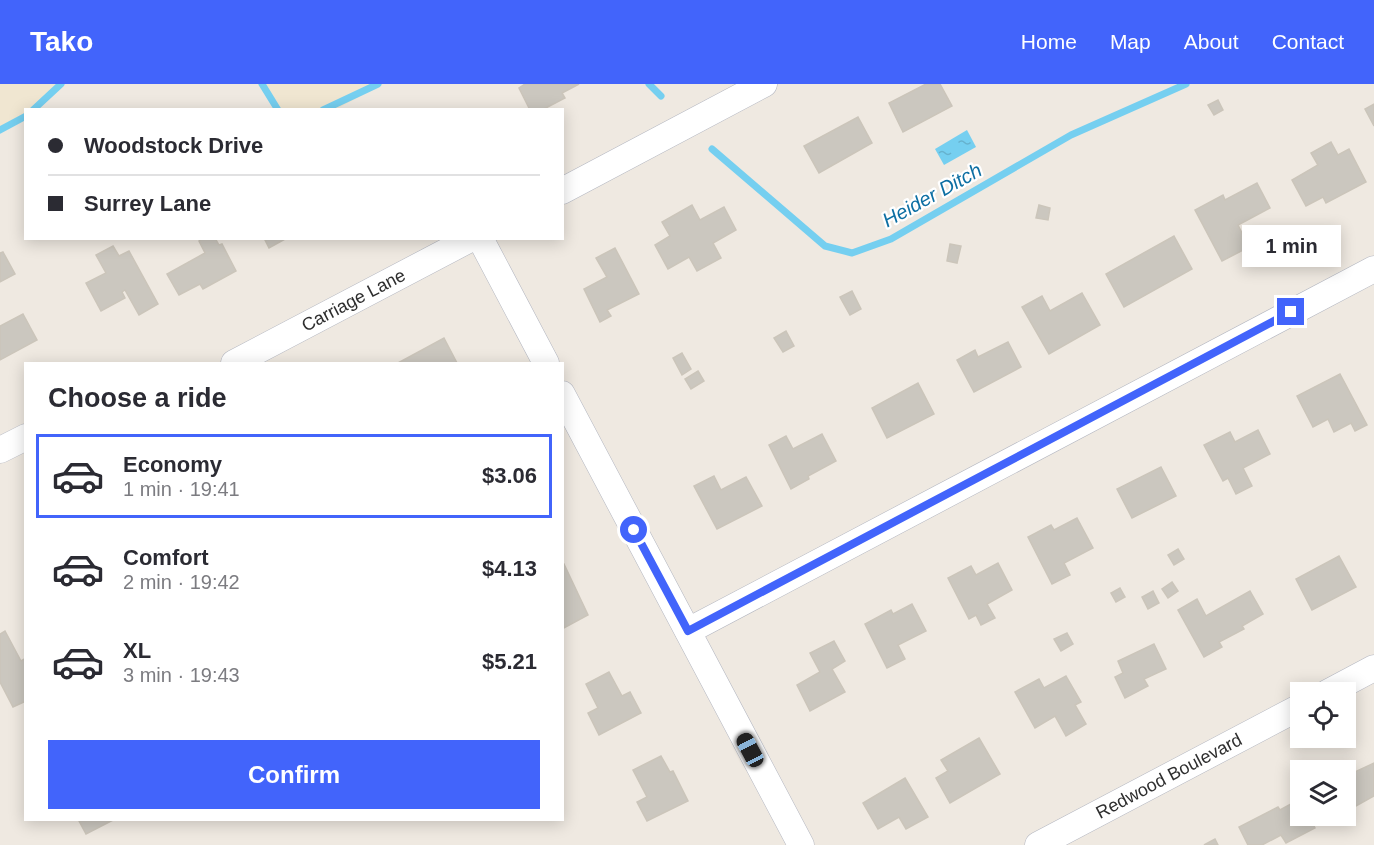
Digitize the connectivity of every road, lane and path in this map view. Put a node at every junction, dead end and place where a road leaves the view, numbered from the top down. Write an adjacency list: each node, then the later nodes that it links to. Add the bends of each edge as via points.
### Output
1 (764, 84): 2 (street)
2 (564, 189)
3 (468, 240): 6 (street, Carriage Lane)
4 (481, 240): 7 (street)
5 (1374, 269): 11 (street)
6 (236, 362)
7 (545, 362)
8 (564, 398): 11 (street)
9 (24, 438): 10 (street)
10 (0, 450)
11 (688, 631): 15 (street)
12 (1374, 668): 13 (street)
13 (1348, 682)
14 (1290, 712): 16 (street, Redwood Boulevard)
15 (801, 845)
16 (1038, 845)

